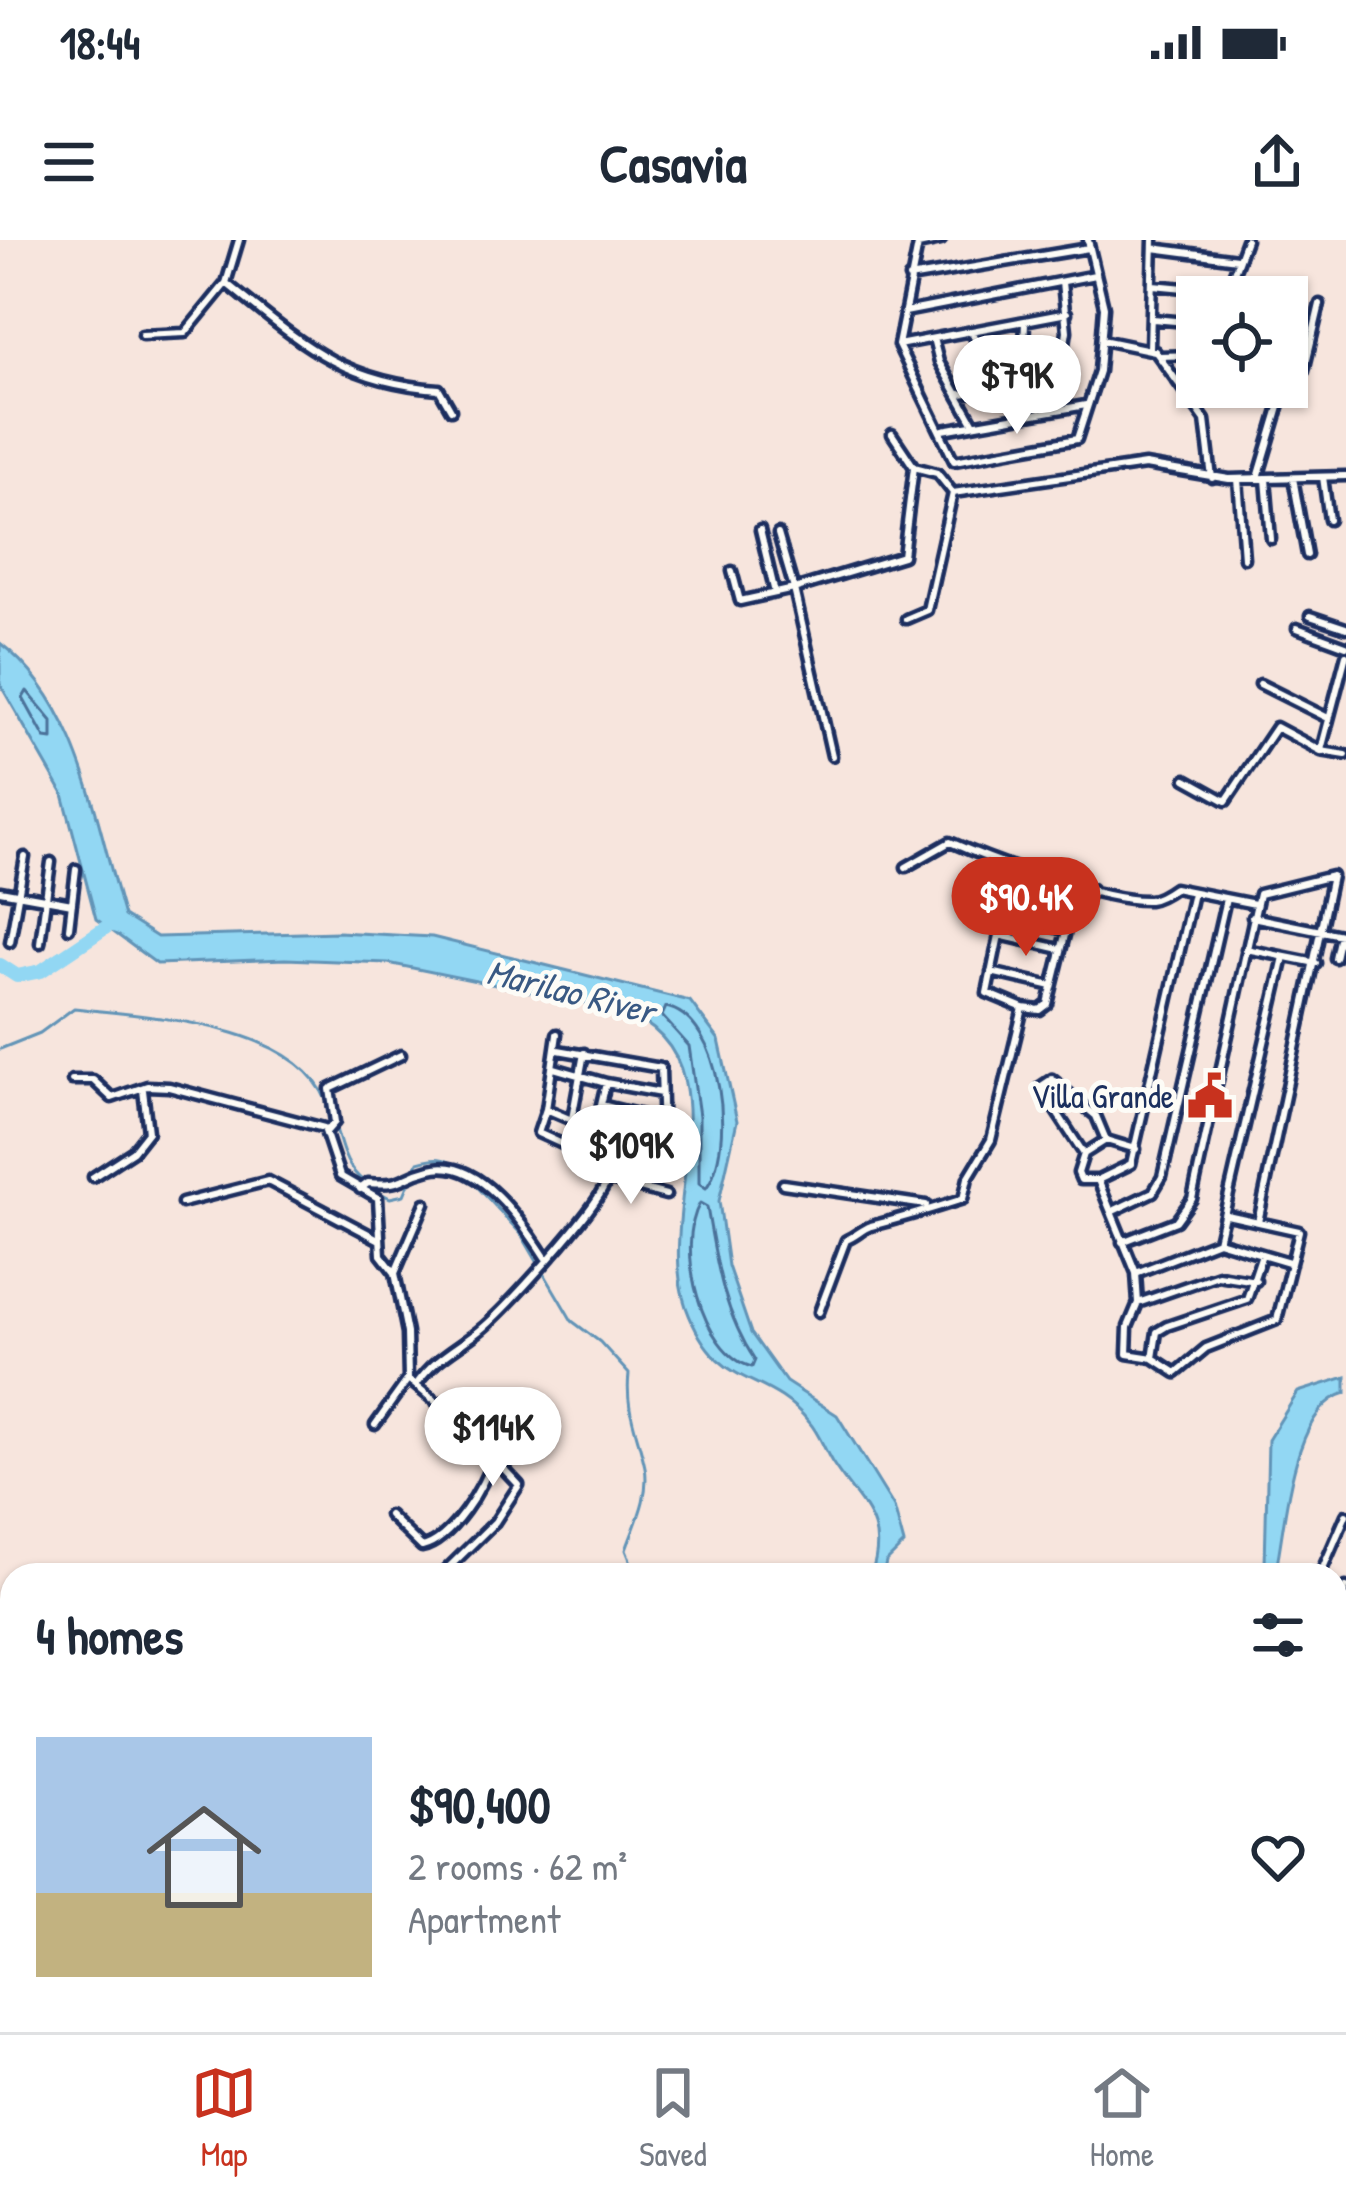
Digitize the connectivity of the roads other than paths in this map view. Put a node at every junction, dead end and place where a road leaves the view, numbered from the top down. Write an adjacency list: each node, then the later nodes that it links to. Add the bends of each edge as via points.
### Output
1 (239, 240): 11 (street)
2 (941, 240): 9 (street, via 918,245)
3 (1246, 240): 6 (street)
4 (1089, 244): 7 (street); 9 (street)
5 (1153, 244): 6 (street); 12 (street)
6 (1237, 259): 8 (street)
7 (1095, 275): 10 (street); 22 (street)
8 (1231, 276)
9 (908, 278): 15 (street)
10 (1062, 282): 15 (street); 16 (street)
11 (226, 283): 21 (street, via 185,332); 38 (street, via 310,352 377,381 439,389)
12 (1153, 285): 13 (street); 17 (street)
13 (1176, 288)
14 (1320, 304): 27 (street)
15 (905, 313): 24 (street)
16 (1067, 313): 19 (street); 31 (street)
17 (1152, 319): 18 (street); 26 (street)
18 (1176, 321)
19 (1025, 322): 20 (street); 25 (street)
20 (973, 334): 23 (street); 30 (street)
21 (142, 335)
22 (1102, 340): 26 (street); 34 (street)
23 (934, 342): 24 (street); 33 (street)
24 (898, 345): 40 (street)
25 (1024, 347)
26 (1150, 348): 28 (street)
27 (1308, 354)
28 (1159, 356): 29 (street); 32 (street)
29 (1176, 356)
30 (982, 358)
31 (1059, 379): 33 (street); 35 (street)
32 (1176, 380)
33 (961, 394): 39 (street)
34 (1086, 405): 35 (street); 40 (street, via 1077,439 954,460)
35 (1054, 407): 39 (street)
36 (1194, 408): 45 (street, via 1209,432)
37 (1280, 408): 46 (street)
38 (451, 410)
39 (974, 424): 40 (street)
40 (943, 430)
41 (892, 434): 42 (street)
42 (914, 466): 49 (street, via 937,473); 57 (street, via 903,556)
43 (1323, 476): 44 (street); 47 (street); 50 (street)
44 (1346, 476)
45 (1212, 478): 48 (street); 49 (street, via 1145,465)
46 (1262, 478): 47 (street); 48 (street); 53 (street)
47 (1293, 478): 54 (street)
48 (1238, 479): 55 (street)
49 (952, 493): 60 (street, via 927,610)
50 (1329, 520)
51 (760, 530): 58 (street)
52 (778, 534): 57 (street)
53 (1271, 539)
54 (1307, 555)
55 (1244, 558)
56 (732, 571): 58 (street, via 740,601)
57 (794, 589): 58 (street); 69 (street)
58 (775, 593)
59 (1310, 616): 62 (street)
60 (906, 620)
61 (1297, 628): 63 (street)
62 (1346, 628)
63 (1346, 646)
64 (1346, 655): 66 (street)
65 (1260, 684): 66 (street)
66 (1328, 718): 67 (street)
67 (1321, 751): 68 (street); 70 (street, via 1276,727 1226,801)
68 (1346, 755)
69 (832, 756)
70 (1186, 779)
71 (25, 856): 78 (street)
72 (51, 862): 80 (street)
73 (906, 867): 75 (street, via 950,842)
74 (76, 869): 81 (street)
75 (1092, 890): 77 (street, via 1154,900 1174,888); 85 (street)
76 (0, 891): 78 (street)
77 (1193, 893): 79 (street); 119 (street)
78 (14, 894): 80 (street); 89 (street)
79 (1226, 898): 82 (street); 133 (street, via 1162,1177 1153,1192)
80 (44, 900): 81 (street); 90 (street)
81 (72, 904): 84 (street)
82 (1255, 904): 83 (street); 86 (street, via 1259,894 1332,876)
83 (1252, 917): 86 (street); 92 (street)
84 (69, 928)
85 (1066, 931): 87 (street, via 1004,911); 91 (street)
86 (1322, 931): 88 (street); 95 (street)
87 (998, 935): 91 (street); 96 (street)
88 (1343, 935): 94 (street)
89 (10, 943)
90 (40, 943)
91 (1060, 949): 97 (street)
92 (1246, 949): 93 (street); 138 (street, via 1190,1203 1176,1221)
93 (1284, 957): 95 (street); 134 (street)
94 (1335, 958)
95 (1316, 963): 135 (street)
96 (991, 971): 97 (street); 98 (street, via 987,993)
97 (1052, 986): 98 (street, via 1044,1008)
98 (1023, 1008): 132 (street, via 991,1140 963,1199)
99 (557, 1034): 100 (street)
100 (558, 1050): 101 (street); 103 (street)
101 (584, 1054): 104 (street); 108 (street, via 661,1068)
102 (401, 1055): 116 (street, via 330,1089 335,1122)
103 (554, 1068): 104 (street); 112 (street)
104 (580, 1076): 106 (street); 113 (street)
105 (72, 1080): 107 (street, via 93,1080 112,1098)
106 (606, 1083): 108 (street); 110 (street)
107 (142, 1090): 116 (street, via 170,1087); 124 (street, via 148,1132)
108 (663, 1093): 114 (street)
109 (1069, 1098): 111 (street); 111 (street, via 1052,1079 1040,1087); 118 (street, via 1096,1116)
110 (601, 1105): 114 (street); 115 (street)
111 (1054, 1106): 120 (street)
112 (546, 1109): 113 (street); 122 (street, via 536,1131)
113 (572, 1120): 115 (street)
114 (663, 1120): 117 (street, via 661,1142)
115 (595, 1130): 117 (street)
116 (327, 1131): 128 (street, via 340,1176)
117 (610, 1136): 121 (street)
118 (1106, 1140): 119 (street); 120 (street)
119 (1136, 1149): 126 (street, via 1126,1168)
120 (1084, 1154): 126 (street, via 1078,1177)
121 (609, 1155): 122 (street); 123 (street)
122 (608, 1165): 125 (street)
123 (664, 1168)
124 (93, 1177)
125 (607, 1179): 129 (street); 140 (street)
126 (1098, 1180): 133 (street)
127 (783, 1184): 132 (street)
128 (360, 1189): 136 (street, via 381,1204); 140 (street, via 398,1185 431,1168 461,1170 495,1196)
129 (666, 1195)
130 (182, 1203): 136 (street, via 268,1181)
131 (425, 1203): 142 (street)
132 (930, 1206): 146 (street, via 846,1240)
133 (1111, 1212): 138 (street)
134 (1227, 1215): 135 (street); 137 (street)
135 (1258, 1222): 141 (street, via 1299,1231)
136 (380, 1240): 142 (street)
137 (1218, 1241): 139 (street); 143 (street)
138 (1122, 1242): 143 (street)
139 (1262, 1254): 141 (street); 144 (street)
140 (541, 1262): 148 (street, via 479,1331)
141 (1289, 1262): 147 (street, via 1274,1323 1206,1348 1176,1373)
142 (395, 1273): 148 (street)
143 (1136, 1273): 145 (street)
144 (1256, 1281): 145 (street, via 1218,1275); 147 (street, via 1243,1302 1157,1332)
145 (1138, 1304): 147 (street, via 1126,1349)
146 (820, 1312)
147 (1153, 1358)
148 (412, 1382): 149 (street); 150 (street)
149 (375, 1425)
150 (492, 1458): 151 (street, via 452,1526 429,1546); 153 (street, via 518,1481 517,1491)
151 (389, 1515)
152 (1346, 1515): 154 (street)
153 (453, 1563)
154 (1325, 1563)

